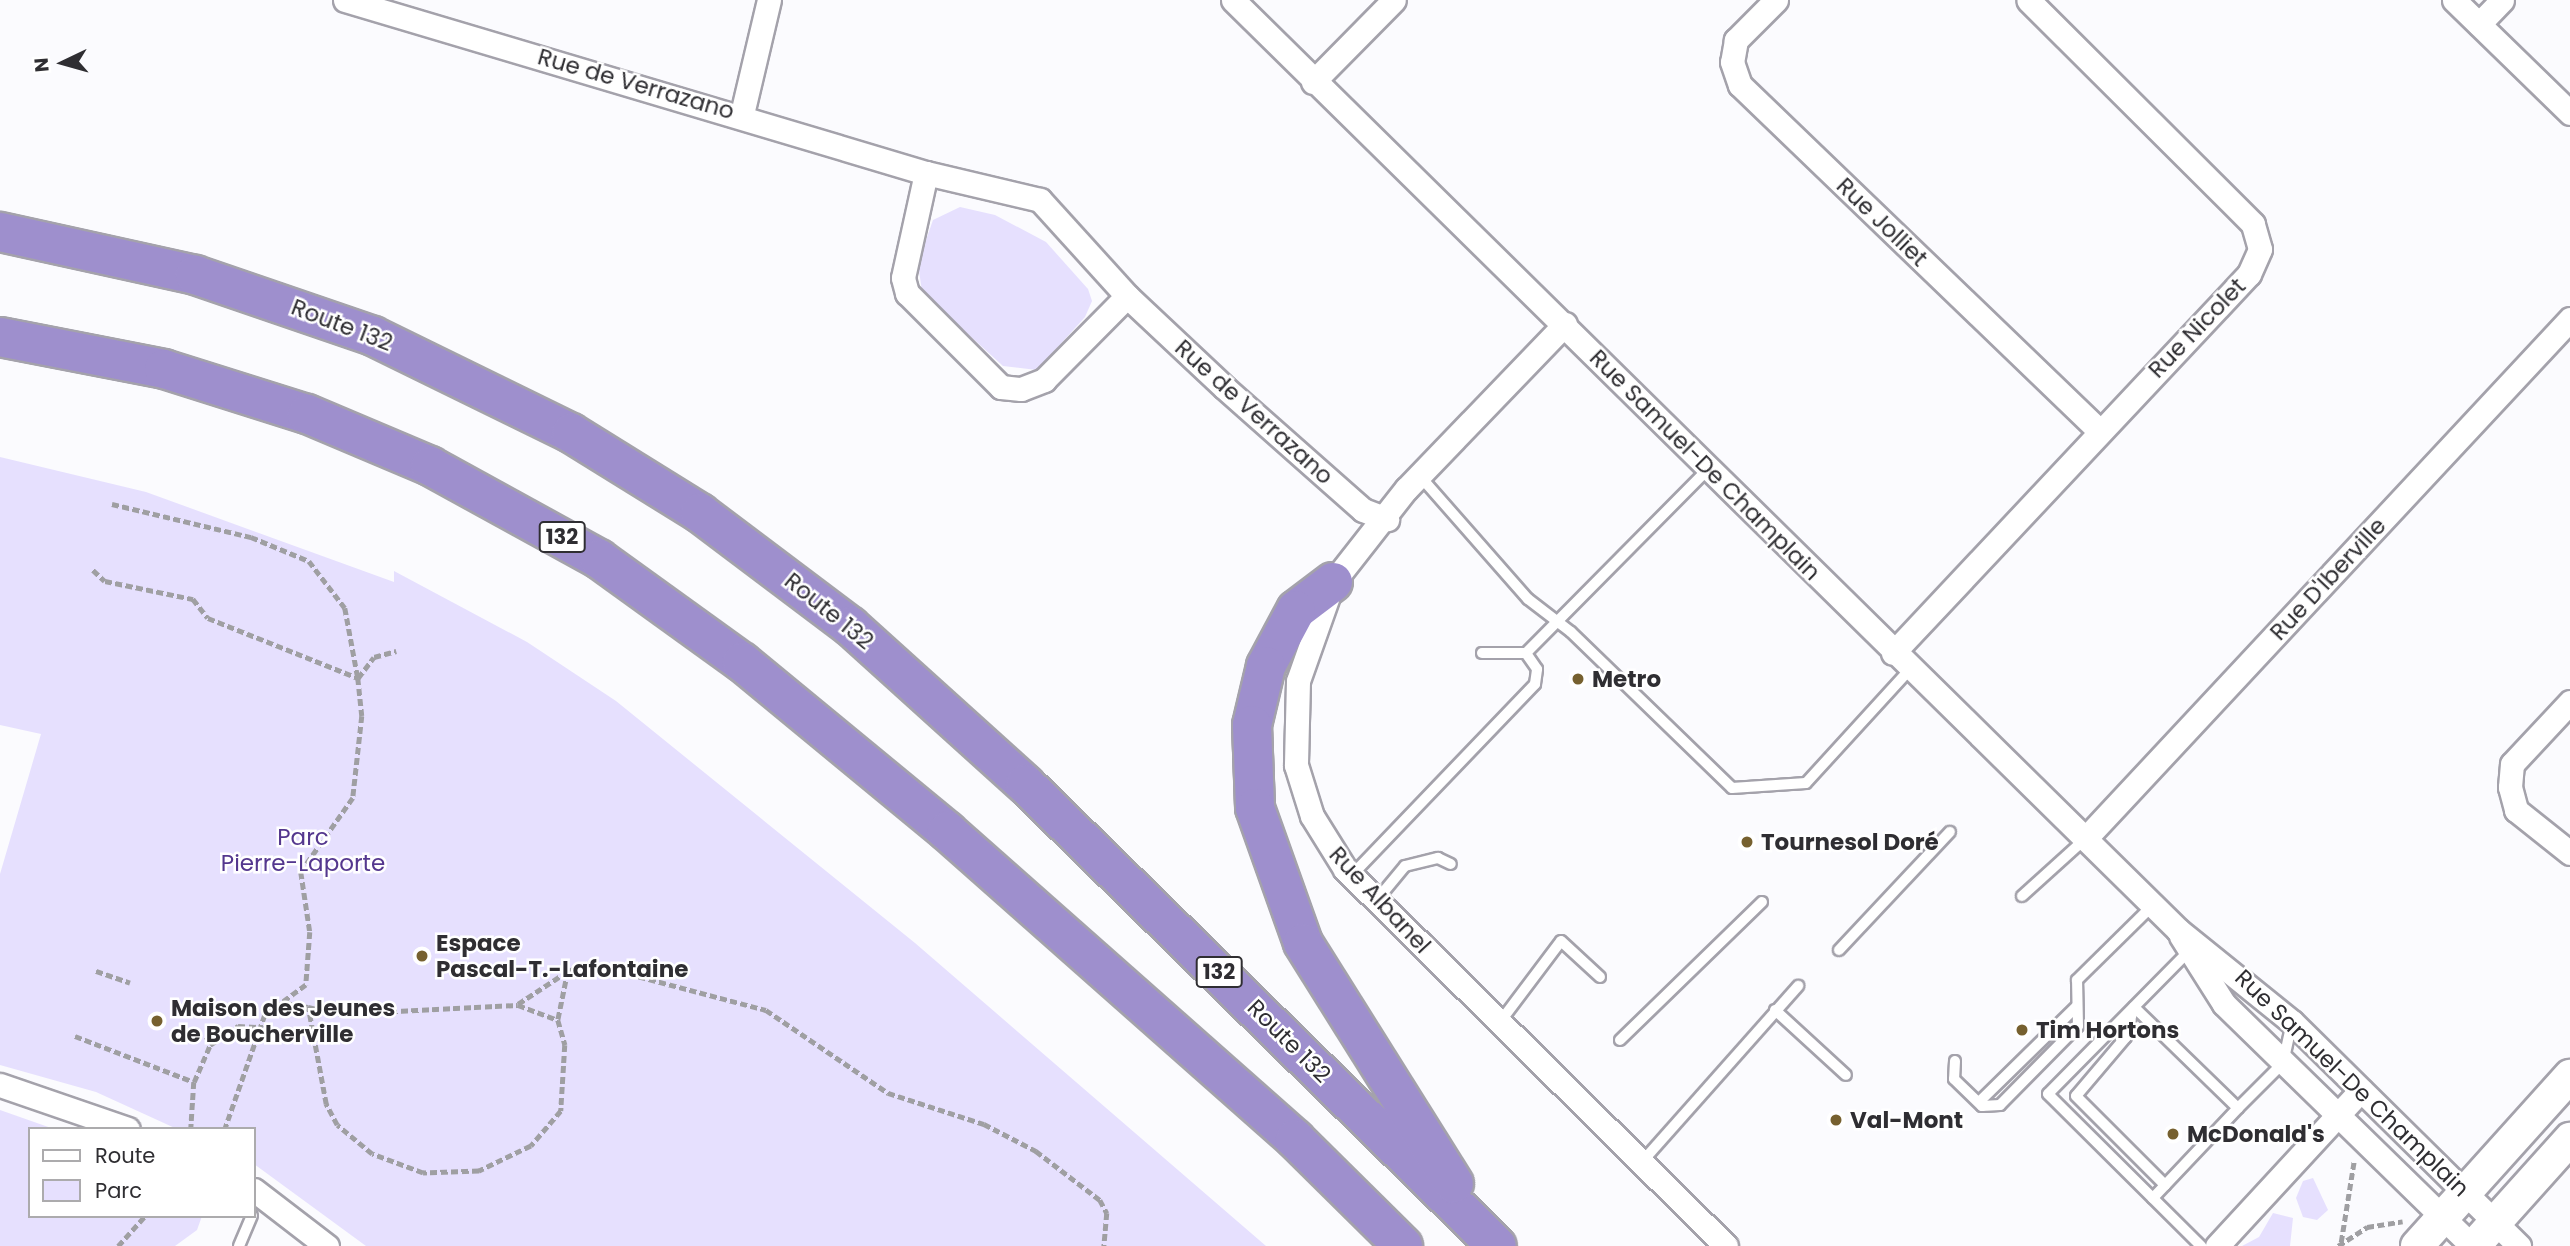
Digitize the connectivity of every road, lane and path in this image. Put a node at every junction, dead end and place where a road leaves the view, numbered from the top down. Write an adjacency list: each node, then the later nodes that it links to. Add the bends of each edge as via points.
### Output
1 (345, 0): 12 (street, Rue de Verrazano)
2 (769, 0): 12 (street)
3 (1233, 0): 10 (street, Rue Samuel-De Champlain)
4 (1394, 0): 10 (street)
5 (1776, 0): 19 (street, Rue Jolliet, via 1736,40 1732,62 1740,85)
6 (2028, 0): 19 (street, Rue Nicolet, via 2253,224 2260,250 2249,274)
7 (2454, 0): 9 (street)
8 (2502, 0): 9 (street)
9 (2479, 24): 11 (street)
10 (1313, 82): 17 (street, Rue Samuel-De Champlain)
11 (2570, 113)
12 (742, 114): 13 (street, Rue de Verrazano)
13 (926, 173): 15 (street, Rue de Verrazano, via 1040,200); 15 (street, via 903,278 907,293 1001,387 1021,389 1044,380)
14 (0, 232): 89 (highway, Route 132 / 132, via 195,275 373,336 571,433 700,513 850,626 1016,776)
15 (1127, 296): 23 (street, Rue de Verrazano, via 1363,510)
16 (2570, 319): 35 (street, Rue D'Iberville)
17 (1565, 324): 20 (street, Rue Samuel-De Champlain); 21 (street, Rue Albanel)
18 (0, 337): 95 (highway, 132, via 164,369 307,414 439,471 599,559 742,662 947,831 1285,1130)
19 (2098, 430): 30 (street, Rue Nicolet)
20 (1708, 469): 26 (lane); 30 (street, Rue Samuel-De Champlain)
21 (1419, 475): 23 (street, Rue Albanel); 26 (lane, via 1514,584)
22 (112, 504): 32 (path, via 226,530 309,561 345,608)
23 (1387, 519): 25 (street, Rue Albanel)
24 (93, 570): 32 (path, via 105,581 193,599 208,618)
25 (1334, 582): 38 (street, Rue Albanel, via 1302,663 1293,743 1312,816); 89 (highway, via 1296,610 1266,666 1250,755 1259,829 1279,890 1318,970)
26 (1555, 620): 29 (lane); 31 (lane, via 1732,788 1806,783)
27 (396, 651): 32 (path, via 374,657)
28 (1482, 653): 29 (lane)
29 (1526, 653): 38 (lane, via 1537,669 1535,684)
30 (1893, 653): 31 (street, Rue Samuel-De Champlain)
31 (1910, 669): 35 (street, Rue Samuel-De Champlain)
32 (358, 678): 50 (path, via 362,716 353,798 301,872 310,968 298,996)
33 (2570, 702): 36 (street, via 2512,765 2510,787 2516,810)
34 (1950, 832): 44 (lane)
35 (2085, 839): 39 (lane); 42 (street, Rue Samuel-De Champlain)
36 (2570, 853)
37 (1451, 864): 40 (lane, via 1438,858 1405,866)
38 (1351, 876): 40 (street, Rue Albanel)
39 (2022, 896)
40 (1376, 901): 58 (street, Rue Albanel)
41 (1762, 902): 63 (lane)
42 (2153, 905): 43 (street, Rue Samuel-De Champlain); 52 (lane, via 2077,979)
43 (2188, 941): 54 (lane); 57 (street, Rue Samuel-De Champlain); 65 (street, Rue Samuel-De Champlain, via 2209,987)
44 (1839, 950)
45 (96, 971): 48 (path)
46 (568, 971): 51 (path); 56 (path); 94 (path, via 599,966 766,1010 888,1093 984,1124 1036,1151 1100,1200 1107,1213)
47 (1600, 977): 58 (lane, via 1561,941)
48 (130, 983)
49 (1798, 986): 55 (lane)
50 (284, 1003): 53 (path); 59 (path, via 272,1007)
51 (518, 1004): 53 (path, via 338,1014); 56 (path)
52 (2077, 1006): 71 (lane); 71 (lane, via 2078,1026 2000,1105)
53 (308, 1007): 56 (path, via 326,1104 338,1125 382,1159 446,1175 502,1162 550,1130 565,1094)
54 (2134, 1007): 72 (lane); 80 (lane, via 2126,1037 2076,1096); 83 (lane, via 2048,1094)
55 (1775, 1010): 66 (lane); 79 (lane)
56 (558, 1020)
57 (2292, 1021): 65 (lane); 70 (street, Rue Samuel-De Champlain)
58 (1500, 1022): 79 (street, Rue Albanel)
59 (260, 1027): 62 (path, via 238,1026); 76 (path)
60 (185, 1030): 62 (path)
61 (75, 1036): 68 (path, via 151,1061 150,1070)
62 (215, 1040): 68 (path, via 200,1057)
63 (1620, 1040)
64 (1955, 1061): 71 (lane, via 1954,1079)
65 (2283, 1063): 72 (lane); 73 (street, Rue Samuel-De Champlain)
66 (1846, 1075)
67 (2570, 1076): 81 (street)
68 (194, 1083): 75 (path)
69 (0, 1085): 74 (street)
70 (2361, 1090): 73 (street); 81 (street, Rue Samuel-De Champlain)
71 (1979, 1102)
72 (2238, 1108): 80 (lane)
73 (2337, 1115): 86 (street, Rue Samuel-De Champlain); 98 (street)
74 (122, 1127)
75 (191, 1127)
76 (226, 1127)
77 (2570, 1139): 87 (street)
78 (2354, 1156): 90 (path)
79 (1641, 1163): 96 (street, Rue Albanel)
80 (2165, 1185): 83 (lane)
81 (2466, 1192): 86 (street); 87 (street, Rue Samuel-De Champlain)
82 (256, 1198): 93 (street)
83 (2153, 1198): 97 (lane)
84 (143, 1218): 91 (path)
85 (251, 1218): 92 (lane)
86 (2442, 1218): 88 (street); 99 (street, Rue Samuel-De Champlain)
87 (2496, 1223): 99 (street); 100 (street, Rue Samuel-De Champlain)
88 (2412, 1233): 90 (path, via 2379,1223)
89 (1492, 1241)
90 (2339, 1244)
91 (118, 1246)
92 (239, 1246)
93 (327, 1246)
94 (1104, 1246)
95 (1403, 1246)
96 (1726, 1246)
97 (2201, 1246)
98 (2217, 1246)
99 (2473, 1246)
100 (2519, 1246)

